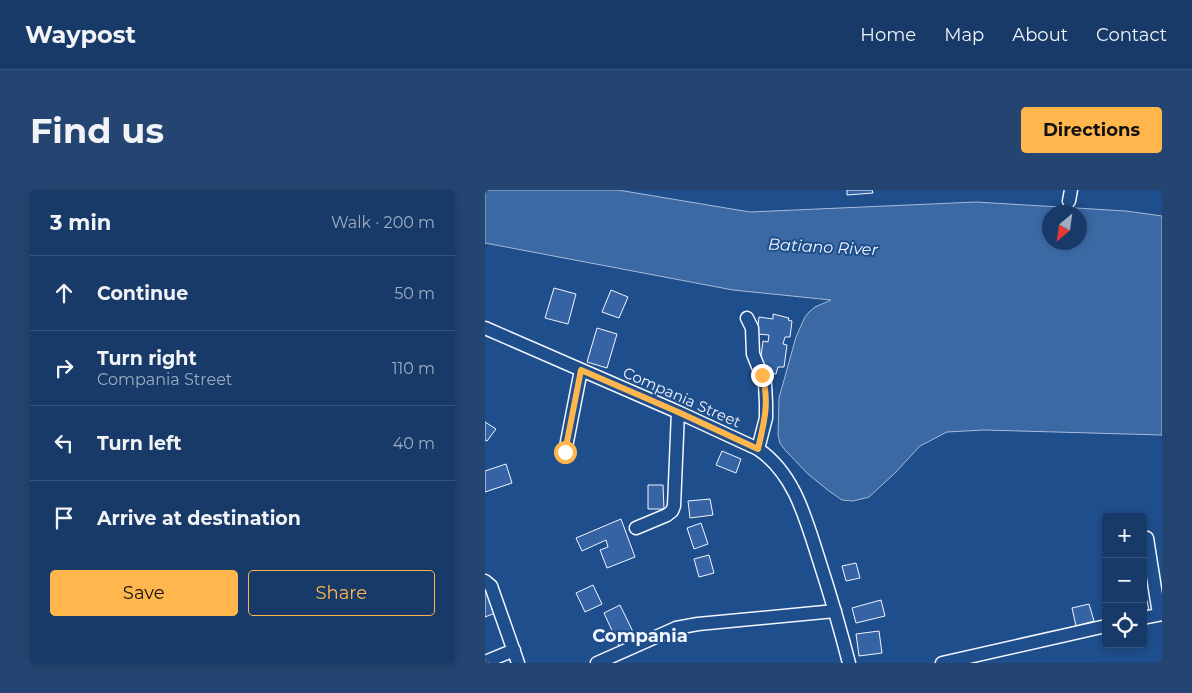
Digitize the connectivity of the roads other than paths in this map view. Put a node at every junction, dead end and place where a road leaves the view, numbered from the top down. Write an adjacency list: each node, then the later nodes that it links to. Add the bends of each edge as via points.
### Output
1 (747, 318): 5 (street, via 752,328 755,363 762,375 766,394 766,418)
2 (485, 328): 3 (street, Compania Street)
3 (581, 370): 4 (street, Compania Street); 6 (street)
4 (678, 412): 5 (street, Compania Street); 7 (street, via 674,506 667,514)
5 (758, 449): 10 (street, Compania Street, via 777,464 788,479 803,511)
6 (565, 452)
7 (637, 528)
8 (1147, 538): 11 (street)
9 (485, 581): 14 (street, via 491,586)
10 (835, 611): 17 (street, via 676,628); 18 (street, Compania Street)
11 (1160, 614): 12 (street)
12 (1147, 617)
13 (1102, 627): 19 (street)
14 (514, 650): 15 (street); 16 (street)
15 (485, 662)
16 (518, 663)
17 (597, 663)
18 (849, 663)
19 (943, 663)

